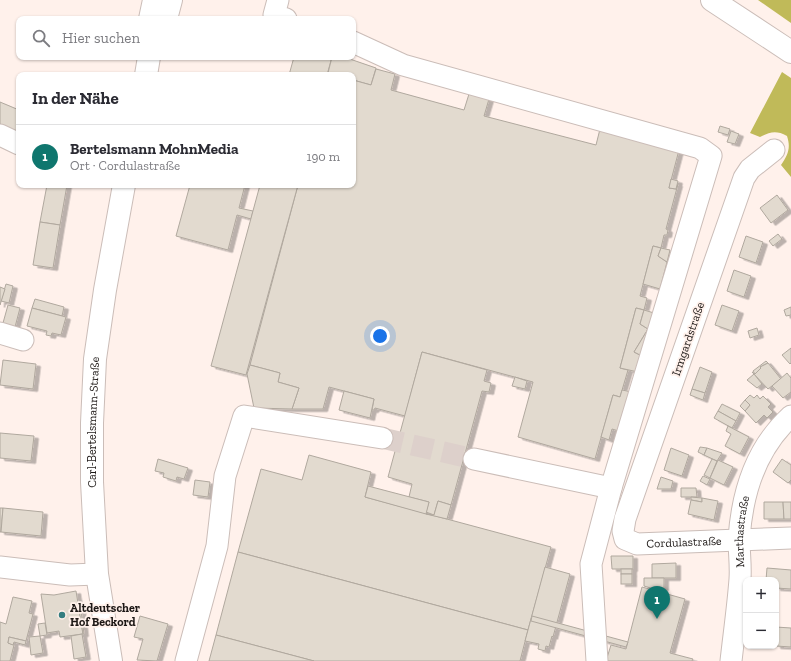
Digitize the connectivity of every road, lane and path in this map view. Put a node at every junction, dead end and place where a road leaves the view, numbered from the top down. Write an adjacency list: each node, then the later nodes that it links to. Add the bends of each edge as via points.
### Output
1 (154, 0): 5 (main road)
2 (171, 0): 6 (main road)
3 (278, 0): 7 (street, via 274,15)
4 (712, 0): 9 (main road)
5 (151, 16)
6 (167, 16)
7 (277, 16)
8 (356, 43): 19 (street, via 403,64 700,148 711,156)
9 (791, 52)
10 (0, 135): 11 (street)
11 (16, 143)
12 (774, 150): 21 (street, Irmgardstraße, via 750,169 744,178 625,519)
13 (123, 188): 24 (main road, Carl-Bertelsmann-Straße, via 104,290 95,359 92,474)
14 (0, 333): 15 (street)
15 (23, 340)
16 (791, 416): 22 (street, Marthastraße, via 763,449 748,481)
17 (382, 438): 26 (street, via 244,416 225,476 217,546)
18 (474, 459): 19 (street)
19 (611, 488): 27 (street, via 591,564)
20 (791, 538): 22 (street, Cordulastraße)
21 (625, 539): 22 (street, Cordulastraße, via 637,544)
22 (739, 540): 28 (street, Marthastraße, via 740,578)
23 (0, 567): 24 (street, via 70,575)
24 (97, 574): 25 (main road, Carl-Bertelsmann-Straße)
25 (111, 661)
26 (186, 661)
27 (597, 661)
28 (731, 661)

